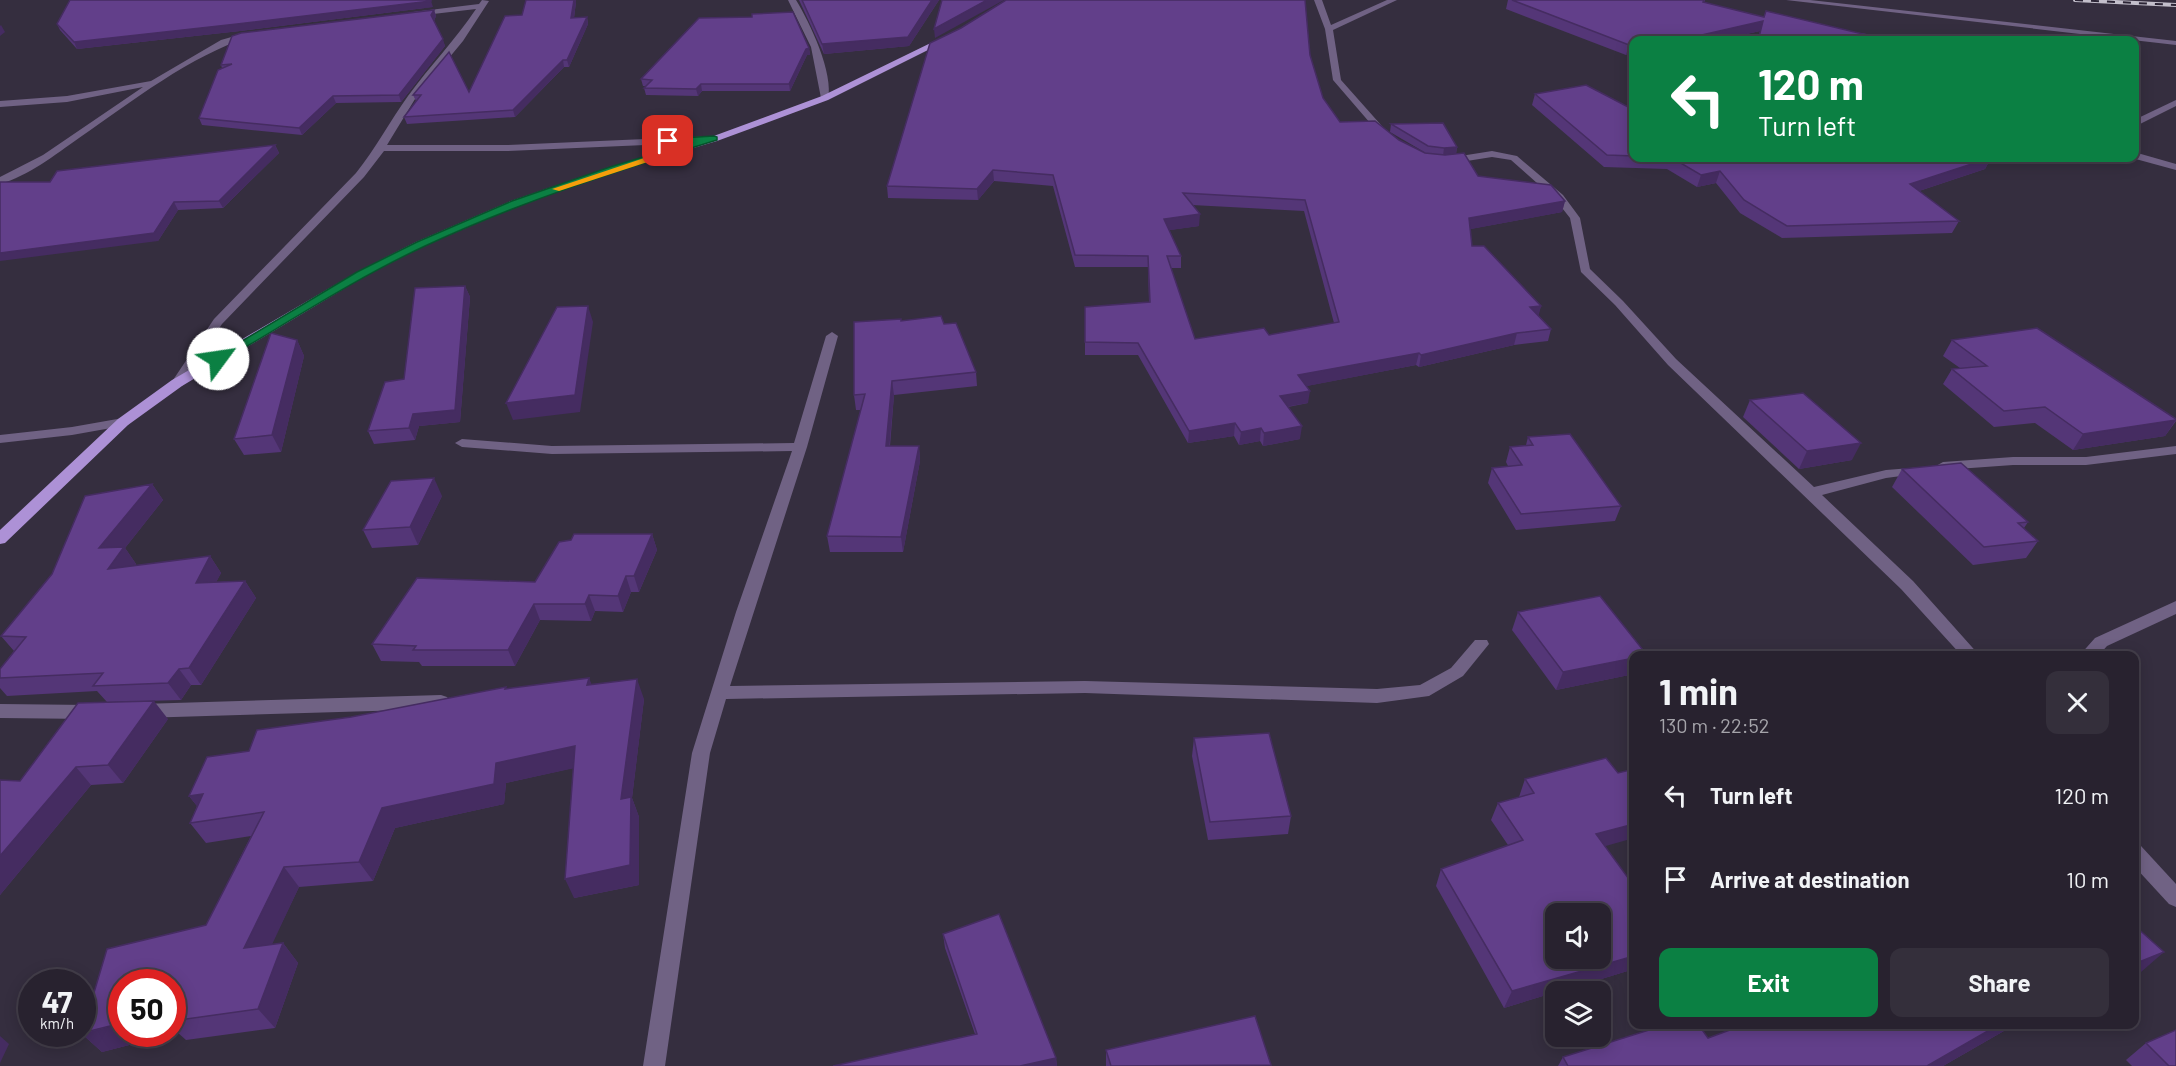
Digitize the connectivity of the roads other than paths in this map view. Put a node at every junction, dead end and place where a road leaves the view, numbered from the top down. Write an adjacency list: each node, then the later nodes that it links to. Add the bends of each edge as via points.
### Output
1 (792, 0): 14 (street, via 820,60)
2 (1318, 0): 7 (street)
3 (1393, 0): 7 (street)
4 (1790, 0): 10 (street)
5 (483, 3): 6 (street); 20 (street, via 460,39 411,98)
6 (411, 14)
7 (1329, 29): 19 (street, via 1336,80)
8 (262, 32): 13 (street, via 224,42)
9 (958, 33): 14 (main road)
10 (2113, 36)
11 (2139, 39): 12 (street)
12 (2176, 43)
13 (157, 81): 16 (street, via 67,99); 24 (street, via 46,157)
14 (825, 98): 18 (main road)
15 (2176, 103): 17 (street)
16 (0, 104)
17 (2139, 122)
18 (714, 139): 20 (street, via 508,148); 26 (main road, via 515,203 420,244 361,274)
19 (1392, 141)
20 (381, 148): 26 (street, via 360,175 218,322)
21 (2139, 156): 23 (street)
22 (1434, 160): 32 (street, via 1492,154 1514,158 1529,170 1575,218 1585,270 1672,362)
23 (2176, 167)
24 (0, 181)
25 (832, 336): 30 (street)
26 (177, 383): 27 (main road)
27 (123, 422): 28 (street); 33 (main road)
28 (0, 439)
29 (462, 443): 30 (street, via 552,450)
30 (800, 447): 38 (street)
31 (2176, 450): 32 (street, via 2086,461 1966,463 1886,474)
32 (1810, 493): 36 (street, via 1907,585)
33 (0, 539)
34 (2176, 607): 37 (street, via 2101,642)
35 (1481, 644): 38 (street, via 1457,672 1423,691 1377,696 1085,687)
36 (1967, 651)
37 (2091, 651)
38 (719, 693): 43 (street, via 701,753)
39 (454, 702): 40 (street, via 115,712)
40 (0, 711)
41 (2139, 857): 42 (street)
42 (2176, 898)
43 (654, 1066)

